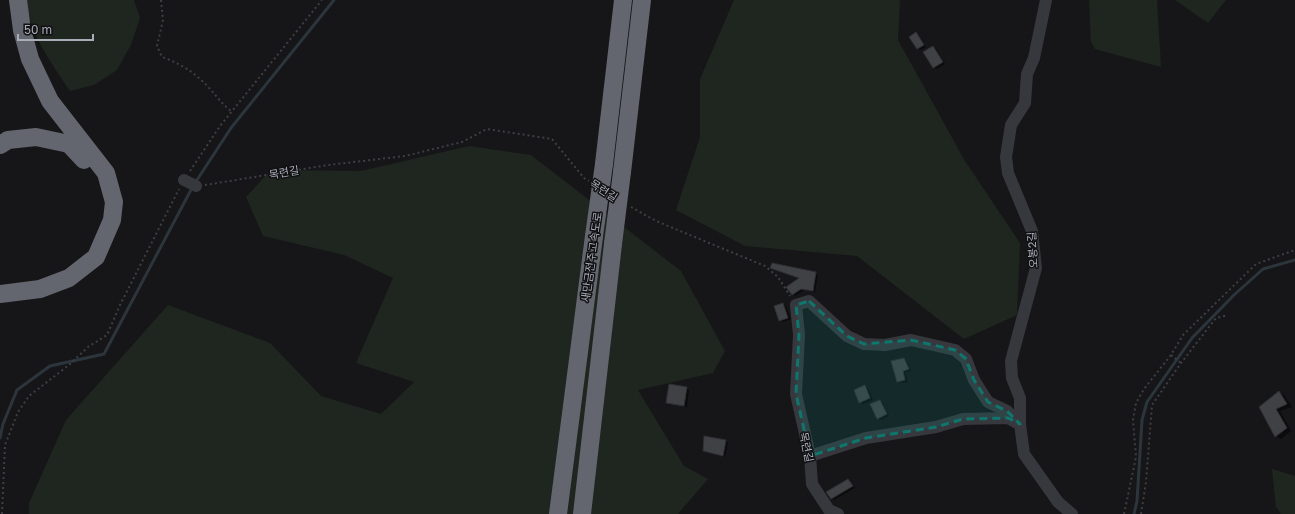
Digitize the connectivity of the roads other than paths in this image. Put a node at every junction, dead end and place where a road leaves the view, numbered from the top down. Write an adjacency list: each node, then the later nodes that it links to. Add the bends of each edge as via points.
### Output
1 (18, 0): 7 (highway, via 22,30 30,59 50,101 106,173 114,202 112,220 96,258 69,278 40,289)
2 (623, 0): 10 (highway, 새만금전주고속도로, bridge)
3 (642, 0): 11 (highway, 새만금전주고속도로, bridge)
4 (1046, 0): 8 (street, 오봉2길, via 1034,58 1027,74 1025,103 1011,125 1006,157 1008,173 1032,231 1036,268 1011,361 1012,378 1020,398)
5 (0, 145): 6 (highway, via 8,140 36,137 69,144 90,166 102,193 102,213 98,231 85,252 61,272)
6 (0, 283)
7 (0, 294)
8 (1020, 424): 9 (street, via 1008,418 963,419 936,427 866,438); 9 (street, 목련길, via 1007,411 988,402 974,380 966,359 955,350 911,340 886,345 864,344 847,336 809,301 796,305 799,334 796,394); 13 (street, 오봉2길, via 1024,454 1058,502)
9 (810, 456): 12 (street, 목련길, via 812,484 829,510)
10 (558, 514)
11 (582, 514)
12 (838, 514)
13 (1072, 514)

